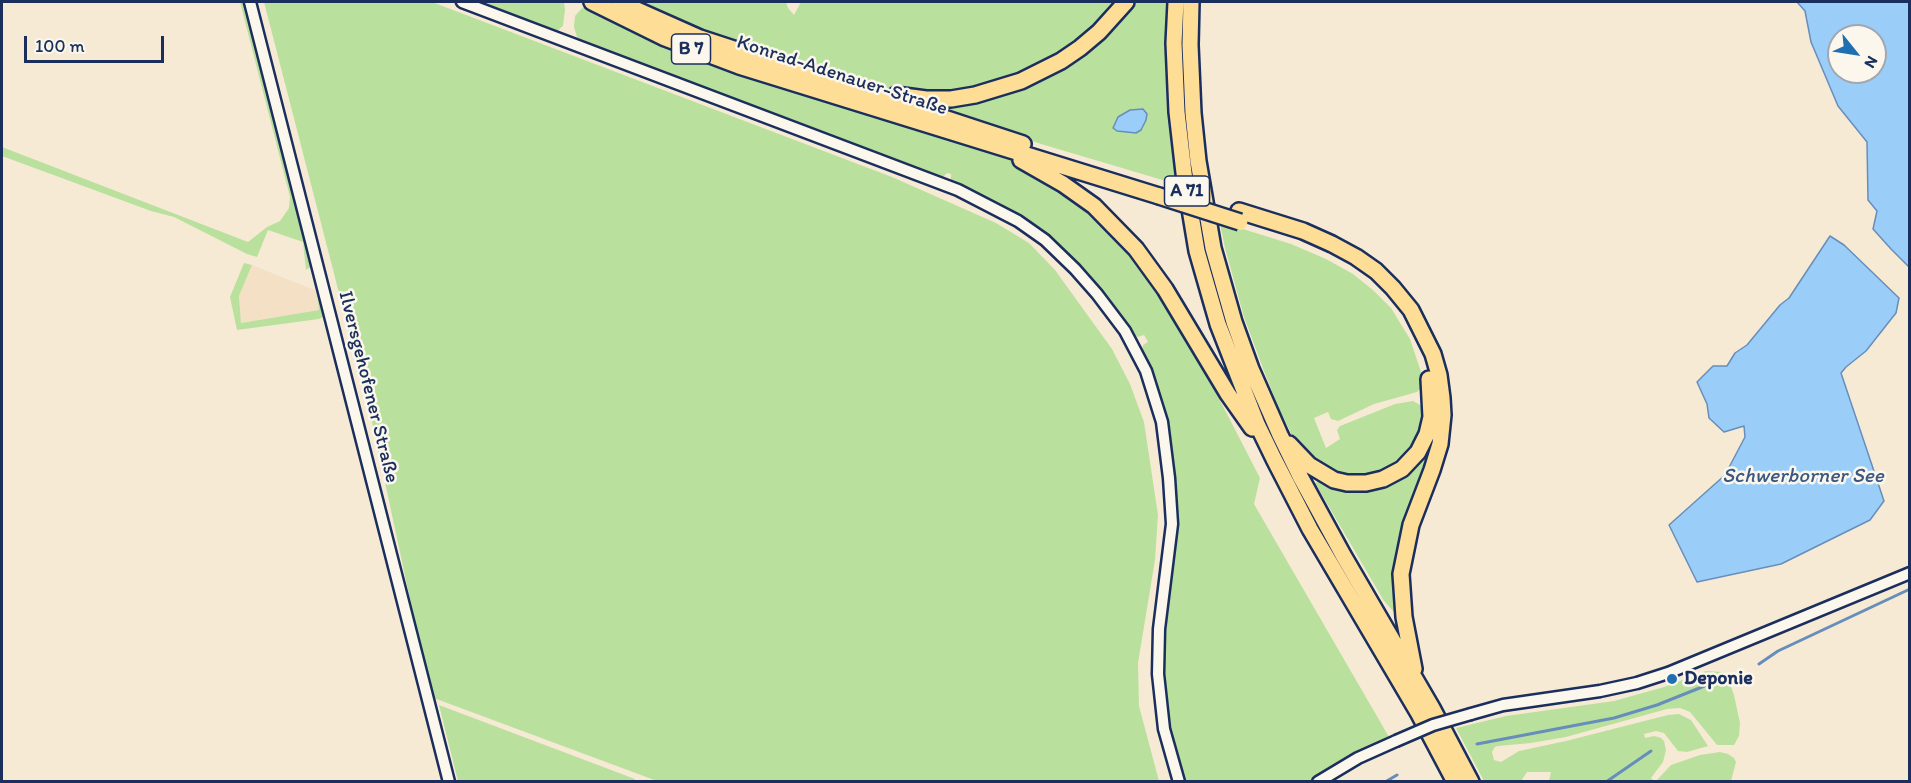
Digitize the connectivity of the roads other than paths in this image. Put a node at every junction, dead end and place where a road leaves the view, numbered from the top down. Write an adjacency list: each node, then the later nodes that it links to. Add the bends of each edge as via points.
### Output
1 (250, 2): 16 (street, Ilversgehofener Straße)
2 (462, 2): 17 (street, via 958,190 1018,221 1075,269 1125,331 1146,371 1162,422 1172,524 1159,629 1158,674 1164,729)
3 (592, 2): 9 (highway, Konrad-Adenauer-Straße / B 7, via 705,54)
4 (619, 2): 8 (highway, Konrad-Adenauer-Straße / B 7, via 700,38)
5 (1126, 2): 8 (highway, via 1099,32 1071,54 1011,85 951,99 912,98)
6 (1176, 2): 13 (highway, A 71, via 1177,112 1197,251 1218,324)
7 (1191, 2): 12 (highway, A 71, via 1197,161 1213,248 1234,322)
8 (859, 89): 10 (highway)
9 (982, 143): 10 (highway); 13 (highway, via 1044,173 1113,223 1165,289 1228,394)
10 (1158, 191): 11 (highway, bridge)
11 (1240, 216): 12 (highway, via 1328,252 1369,278 1414,334 1429,376 1431,417 1427,434 1418,452 1402,469 1383,479 1366,483 1334,480 1309,465); 15 (highway, via 1303,231 1376,271 1411,310 1433,354 1442,398 1440,444 1411,525 1401,574)
12 (1280, 435): 15 (highway, A 71)
13 (1274, 459): 19 (highway, A 71)
14 (1910, 573): 18 (street, bridge, via 1647,680 1503,705 1432,725 1358,758)
15 (1416, 681): 20 (highway, A 71)
16 (449, 782)
17 (1179, 782)
18 (1318, 782)
19 (1455, 782)
20 (1471, 782)

